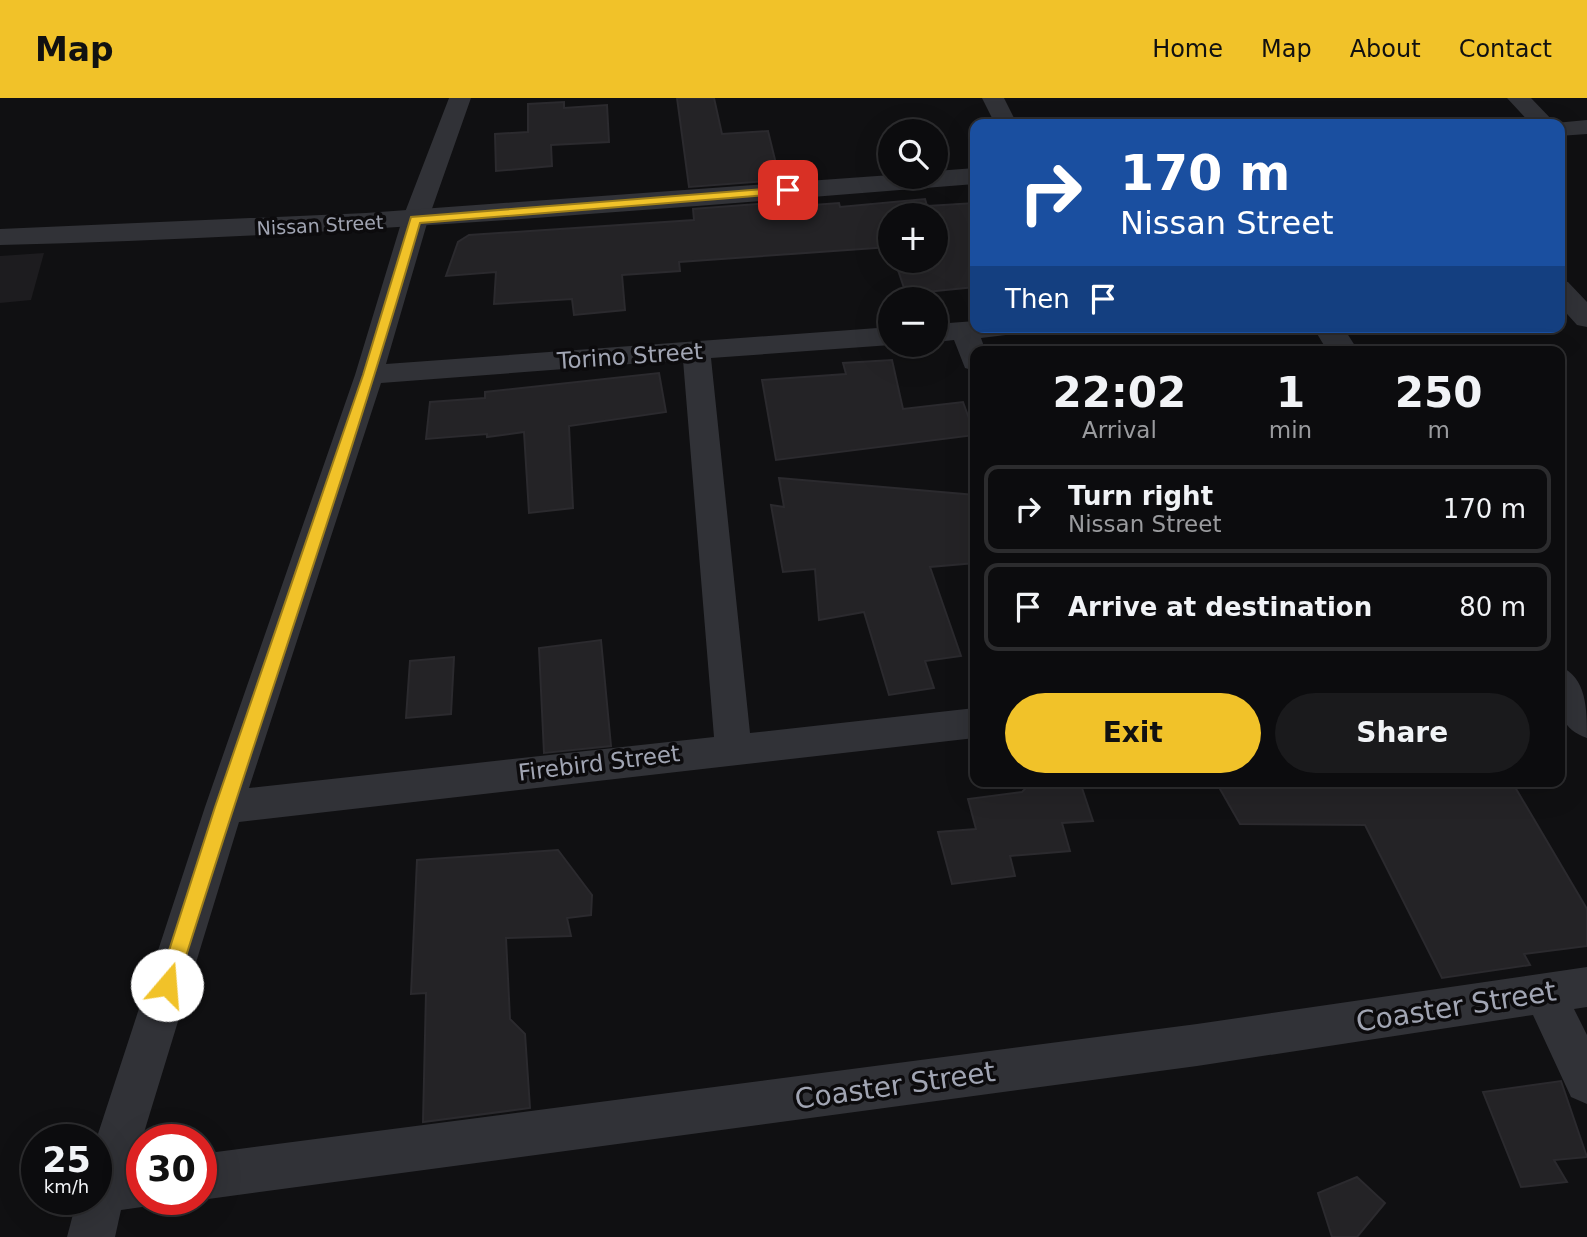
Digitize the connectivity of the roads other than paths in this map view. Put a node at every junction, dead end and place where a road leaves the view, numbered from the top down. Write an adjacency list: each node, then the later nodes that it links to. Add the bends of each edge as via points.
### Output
1 (460, 98): 9 (street)
2 (993, 98): 4 (street)
3 (1518, 98): 5 (street)
4 (1004, 119)
5 (1539, 119)
6 (1587, 127): 7 (street)
7 (1565, 129)
8 (970, 176): 9 (street, Nissan Street)
9 (415, 220): 10 (street, Nissan Street); 19 (street)
10 (0, 237)
11 (1565, 295): 12 (street)
12 (1587, 319)
13 (965, 331): 14 (street); 15 (street); 17 (street)
14 (970, 331)
15 (948, 332)
16 (878, 337): 18 (street, Torino Street)
17 (970, 346)
18 (696, 351): 19 (street, Torino Street); 23 (street)
19 (369, 375): 24 (street)
20 (1565, 690): 21 (street)
21 (1587, 722)
22 (970, 724): 23 (street, Firebird Street)
23 (733, 748): 24 (street, Firebird Street)
24 (224, 807): 29 (street)
25 (1587, 987): 26 (street, Coaster Street)
26 (1544, 993): 27 (street); 28 (street, Coaster Street, via 1197,1045)
27 (1587, 1082)
28 (217, 1175)
29 (122, 1187): 30 (street)
30 (91, 1237)

